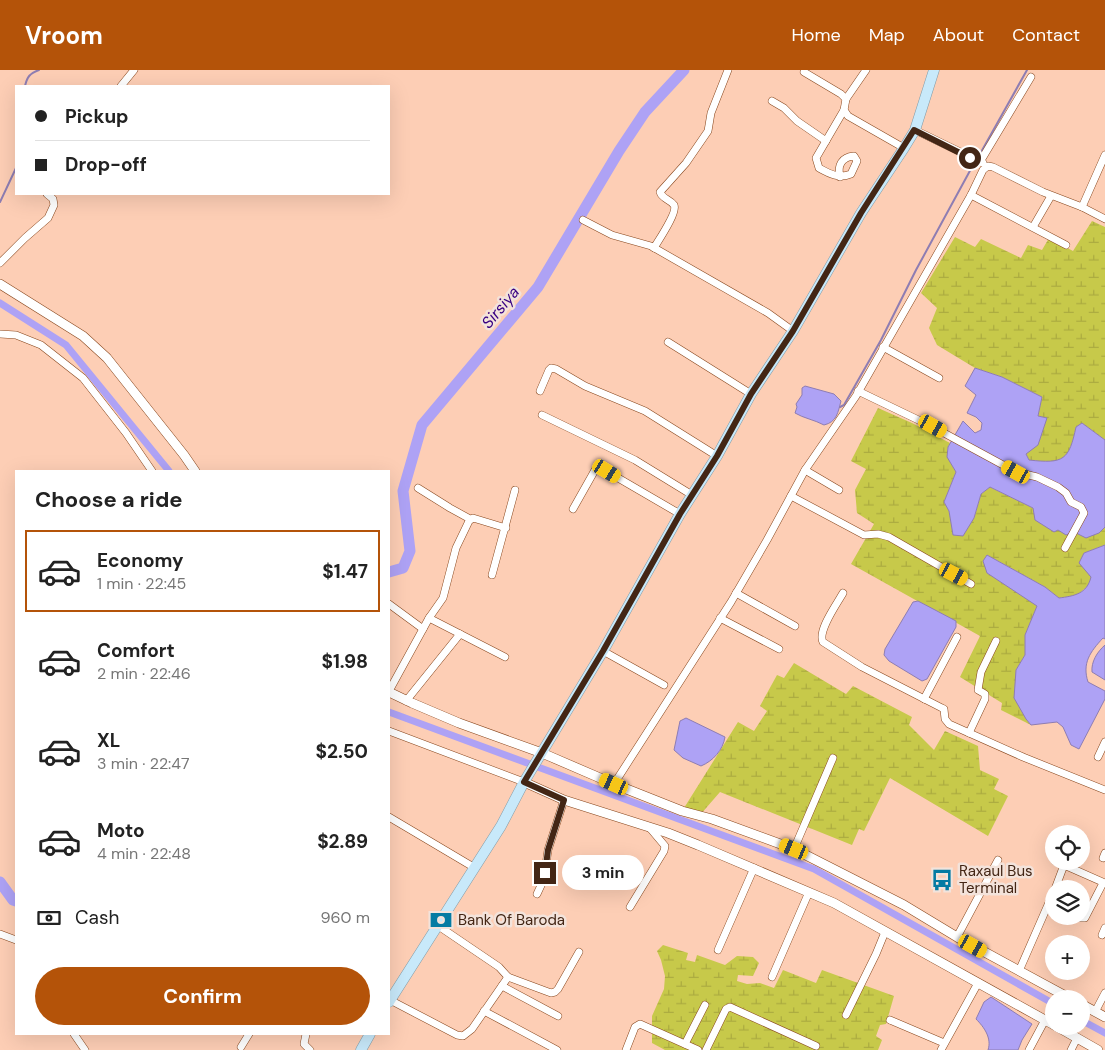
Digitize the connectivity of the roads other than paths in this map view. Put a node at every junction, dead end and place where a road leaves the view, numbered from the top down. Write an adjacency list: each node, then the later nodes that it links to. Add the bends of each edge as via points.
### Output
1 (134, 70): 7 (street)
2 (728, 70): 26 (street, via 711,113 708,131 660,192 675,208)
3 (866, 70): 8 (street)
4 (934, 70): 11 (main road)
5 (804, 72): 8 (street)
6 (1031, 77): 15 (street)
7 (122, 85)
8 (846, 99): 10 (street)
9 (772, 101): 12 (street)
10 (844, 110): 12 (street); 13 (street, via 848,116)
11 (914, 130): 13 (main road); 15 (street)
12 (826, 141): 17 (street, via 816,163 819,168)
13 (904, 148): 29 (main road, via 861,213)
14 (1105, 155): 21 (street)
15 (980, 162): 16 (street)
16 (988, 166): 19 (street); 20 (street)
17 (840, 177)
18 (49, 195): 27 (street, via 54,205 48,218)
19 (971, 196): 24 (street); 32 (street)
20 (1051, 196): 21 (street); 24 (street)
21 (1082, 207): 22 (street)
22 (1105, 219)
23 (583, 220): 26 (street, via 612,235)
24 (1033, 227): 25 (street)
25 (1066, 245)
26 (654, 248): 29 (street, via 768,313)
27 (0, 263)
28 (0, 284): 40 (street, via 84,336)
29 (793, 331): 36 (main road)
30 (0, 334): 39 (street, via 16,335 41,345 83,378)
31 (668, 342): 36 (street)
32 (883, 347): 33 (street); 35 (street)
33 (939, 378)
34 (540, 391): 38 (street, via 553,368 585,386 645,411)
35 (858, 391): 41 (street); 51 (street, via 933,426 1016,472 1062,490 1071,502 1081,506 1084,513)
36 (751, 394): 38 (main road)
37 (542, 415): 45 (street, via 635,460)
38 (717, 456): 45 (main road)
39 (151, 470)
40 (194, 470)
41 (805, 470): 44 (street); 46 (street)
42 (418, 488): 49 (street)
43 (515, 490): 50 (street)
44 (838, 490)
45 (692, 495): 48 (main road)
46 (791, 496): 53 (street, via 864,535 888,537); 54 (street)
47 (573, 509): 48 (street, via 595,470 601,468)
48 (680, 514): 65 (main road)
49 (470, 519): 50 (street); 57 (street, via 456,548 443,598)
50 (506, 528): 52 (street)
51 (1065, 548)
52 (492, 575)
53 (971, 584)
54 (736, 593): 58 (street); 59 (street)
55 (843, 593): 70 (street, via 823,630 823,642 862,667)
56 (390, 605): 60 (street)
57 (429, 618): 60 (street); 61 (street)
58 (720, 618): 64 (street); 79 (street)
59 (794, 626)
60 (423, 629): 68 (street)
61 (460, 634): 66 (street); 71 (street)
62 (958, 637): 70 (street)
63 (996, 641): 73 (street, via 979,679 978,690 985,694 985,699)
64 (779, 649)
65 (603, 651): 67 (street); 75 (main road)
66 (505, 657)
67 (664, 685)
68 (390, 689)
69 (390, 692): 71 (street)
70 (924, 699): 73 (street, via 944,710 946,722)
71 (406, 701): 75 (street)
72 (390, 731): 78 (street)
73 (969, 733): 80 (street)
74 (1105, 742): 77 (street)
75 (540, 756): 78 (main road); 79 (street)
76 (832, 758): 84 (street)
77 (1098, 758)
78 (527, 778): 81 (street); 86 (main road)
79 (614, 784): 84 (street)
80 (1105, 790)
81 (564, 800): 83 (street); 91 (street, via 548,850 544,879)
82 (390, 818): 86 (street)
83 (650, 827): 87 (street); 92 (street, via 665,846 664,851)
84 (794, 849): 98 (street, via 904,905)
85 (998, 860): 98 (street)
86 (475, 868): 95 (main road)
87 (754, 868): 90 (street); 100 (street)
88 (1075, 870): 89 (street)
89 (1104, 883): 93 (street)
90 (809, 892): 96 (street); 104 (street)
91 (537, 894)
92 (630, 907)
93 (1090, 909)
94 (1045, 916): 102 (street)
95 (437, 925): 103 (street, via 499,967); 109 (main road)
96 (885, 932): 105 (street); 115 (street)
97 (0, 934): 99 (street)
98 (957, 937): 102 (street)
99 (15, 940)
100 (718, 950)
101 (579, 952): 103 (street, via 556,992)
102 (1019, 971): 107 (street)
103 (508, 977): 106 (street)
104 (772, 977)
105 (978, 983): 119 (street); 130 (street)
106 (502, 986): 113 (street); 116 (street)
107 (1054, 990)
108 (1105, 993): 114 (street)
109 (390, 999)
110 (390, 1002): 113 (street, via 463,1036)
111 (706, 1005): 127 (street)
112 (1090, 1009): 114 (street)
113 (484, 1011): 134 (street)
114 (1095, 1012): 117 (street)
115 (846, 1015)
116 (558, 1016)
117 (1105, 1017)
118 (890, 1020): 130 (street)
119 (1045, 1020)
120 (1045, 1032): 138 (street)
121 (75, 1035): 131 (street)
122 (248, 1035): 129 (street)
123 (306, 1035): 132 (street, via 305,1046)
124 (369, 1035): 133 (main road)
125 (1072, 1035): 126 (street)
126 (1077, 1038): 139 (street); 140 (street)
127 (685, 1044): 135 (street, via 640,1024 635,1027); 136 (street)
128 (816, 1046): 137 (street, via 730,1007 726,1009)
129 (241, 1047)
130 (943, 1047)
131 (85, 1050)
132 (310, 1050)
133 (361, 1050)
134 (557, 1050)
135 (626, 1050)
136 (698, 1050)
137 (706, 1050)
138 (1029, 1050)
139 (1071, 1050)
140 (1098, 1050)

